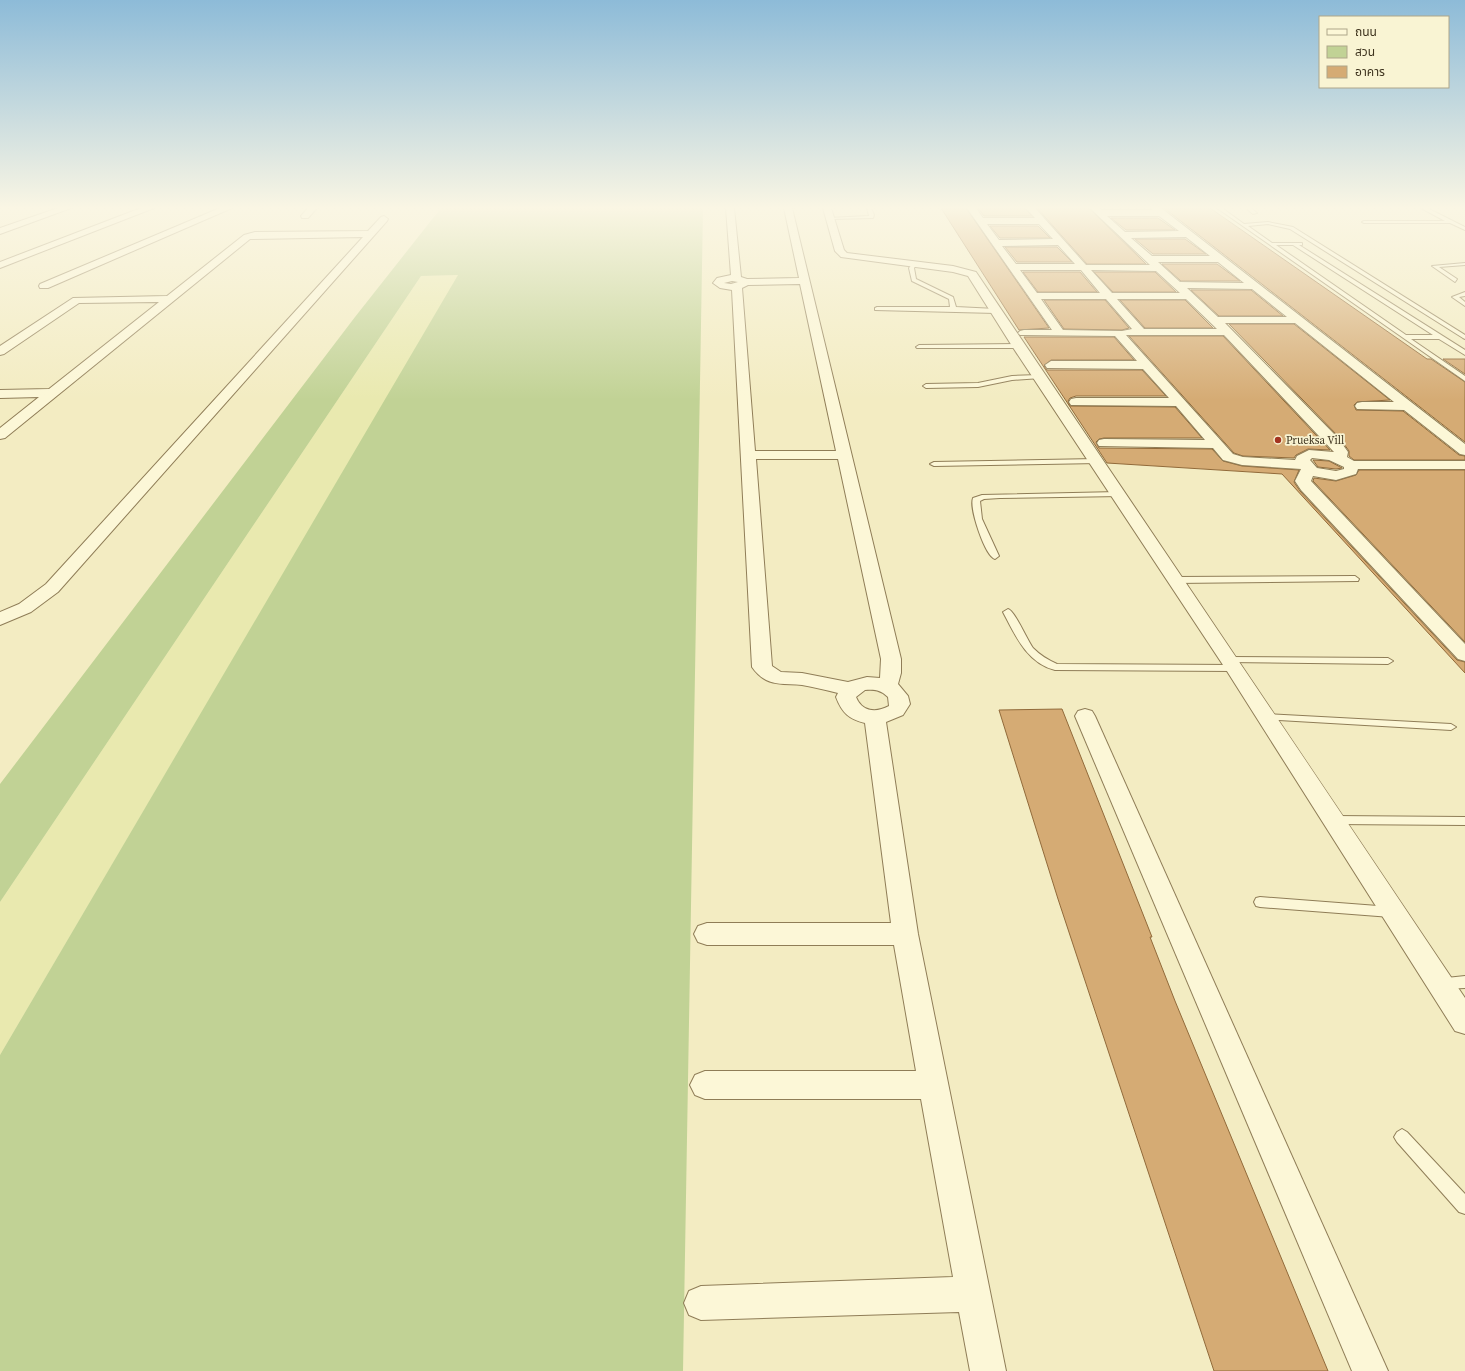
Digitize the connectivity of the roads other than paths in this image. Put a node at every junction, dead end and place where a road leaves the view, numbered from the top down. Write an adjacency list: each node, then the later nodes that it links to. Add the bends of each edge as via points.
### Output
1 (77, 272): 20 (street)
2 (203, 272): 26 (street)
3 (336, 272): 70 (street, via 52,588 24,608)
4 (738, 272): 18 (street)
5 (804, 272): 17 (street)
6 (912, 272): 29 (lane, via 914,280 951,298)
7 (964, 272): 30 (street, via 972,274)
8 (1017, 272): 23 (street)
9 (1088, 272): 24 (street)
10 (1161, 272): 19 (street)
11 (1236, 272): 21 (street)
12 (1311, 272): 37 (lane)
13 (1338, 272): 38 (lane)
14 (1361, 272): 39 (lane)
15 (1443, 272): 16 (lane)
16 (1454, 280)
17 (806, 281): 18 (street); 59 (street)
18 (739, 282): 58 (street)
19 (1176, 285): 21 (street); 25 (street)
20 (44, 286)
21 (1254, 286): 32 (street)
22 (1465, 294): 27 (lane, via 1455,297)
23 (1034, 296): 24 (street); 33 (street)
24 (1109, 296): 25 (street); 34 (street)
25 (1188, 296): 31 (street)
26 (171, 298): 42 (street, via 77,300); 48 (street)
27 (1465, 304)
28 (877, 309): 29 (lane)
29 (954, 309): 30 (lane)
30 (996, 311): 40 (street)
31 (1215, 320): 32 (street); 35 (street)
32 (1297, 320): 53 (street)
33 (1059, 332): 36 (street); 40 (street)
34 (1141, 332): 35 (street); 36 (street)
35 (1227, 332): 61 (street, via 1333,441)
36 (1118, 333): 44 (street)
37 (1405, 337): 38 (lane); 46 (lane)
38 (1440, 337): 39 (lane); 43 (lane)
39 (1464, 337)
40 (1021, 340): 41 (lane); 45 (street)
41 (919, 347)
42 (0, 352)
43 (1465, 353)
44 (1148, 365): 45 (street); 51 (street)
45 (1045, 371): 47 (lane, via 978,385); 60 (street)
46 (1465, 379)
47 (926, 386)
48 (53, 393): 49 (street); 54 (street)
49 (0, 394)
50 (1076, 402): 51 (street)
51 (1179, 402): 56 (street)
52 (1362, 406): 53 (street)
53 (1408, 406): 57 (street)
54 (0, 436)
55 (1104, 443): 56 (street)
56 (1216, 444): 64 (street, via 1234,460)
57 (1465, 451)
58 (748, 455): 59 (street); 75 (street, via 762,667 768,674 778,678 802,679)
59 (845, 455): 74 (street, via 891,659 891,673)
60 (1096, 461): 62 (lane); 65 (street)
61 (1345, 462): 63 (street); 64 (street, via 1351,471 1342,475)
62 (934, 464)
63 (1465, 465)
64 (1306, 468): 71 (street, via 1303,481 1306,487)
65 (1118, 494): 66 (lane, via 1000,496 976,500 976,513); 68 (street)
66 (995, 556)
67 (1355, 579): 68 (lane)
68 (1176, 580): 73 (street)
69 (1008, 612): 73 (lane, via 1028,649 1041,661 1055,667)
70 (0, 619)
71 (1465, 655)
72 (1388, 661): 73 (lane)
73 (1232, 664): 77 (street)
74 (887, 686): 75 (street, via 871,683); 78 (street, via 900,699 900,706 886,717)
75 (850, 689): 78 (street, via 846,697 848,706 857,714)
76 (1085, 716): 96 (street)
77 (1267, 717): 79 (lane); 80 (street)
78 (875, 718): 85 (street)
79 (1451, 727)
80 (1334, 820): 81 (lane); 83 (street)
81 (1465, 821)
82 (1260, 902): 83 (lane)
83 (1393, 912): 87 (street)
84 (707, 934): 85 (street)
85 (905, 934): 90 (street)
86 (1465, 982): 87 (lane)
87 (1440, 983): 88 (street)
88 (1465, 1022)
89 (705, 1085): 90 (street)
90 (933, 1085): 93 (street)
91 (1402, 1137): 92 (lane)
92 (1465, 1206)
93 (973, 1294): 94 (street); 95 (street)
94 (701, 1303)
95 (988, 1371)
96 (1370, 1371)

